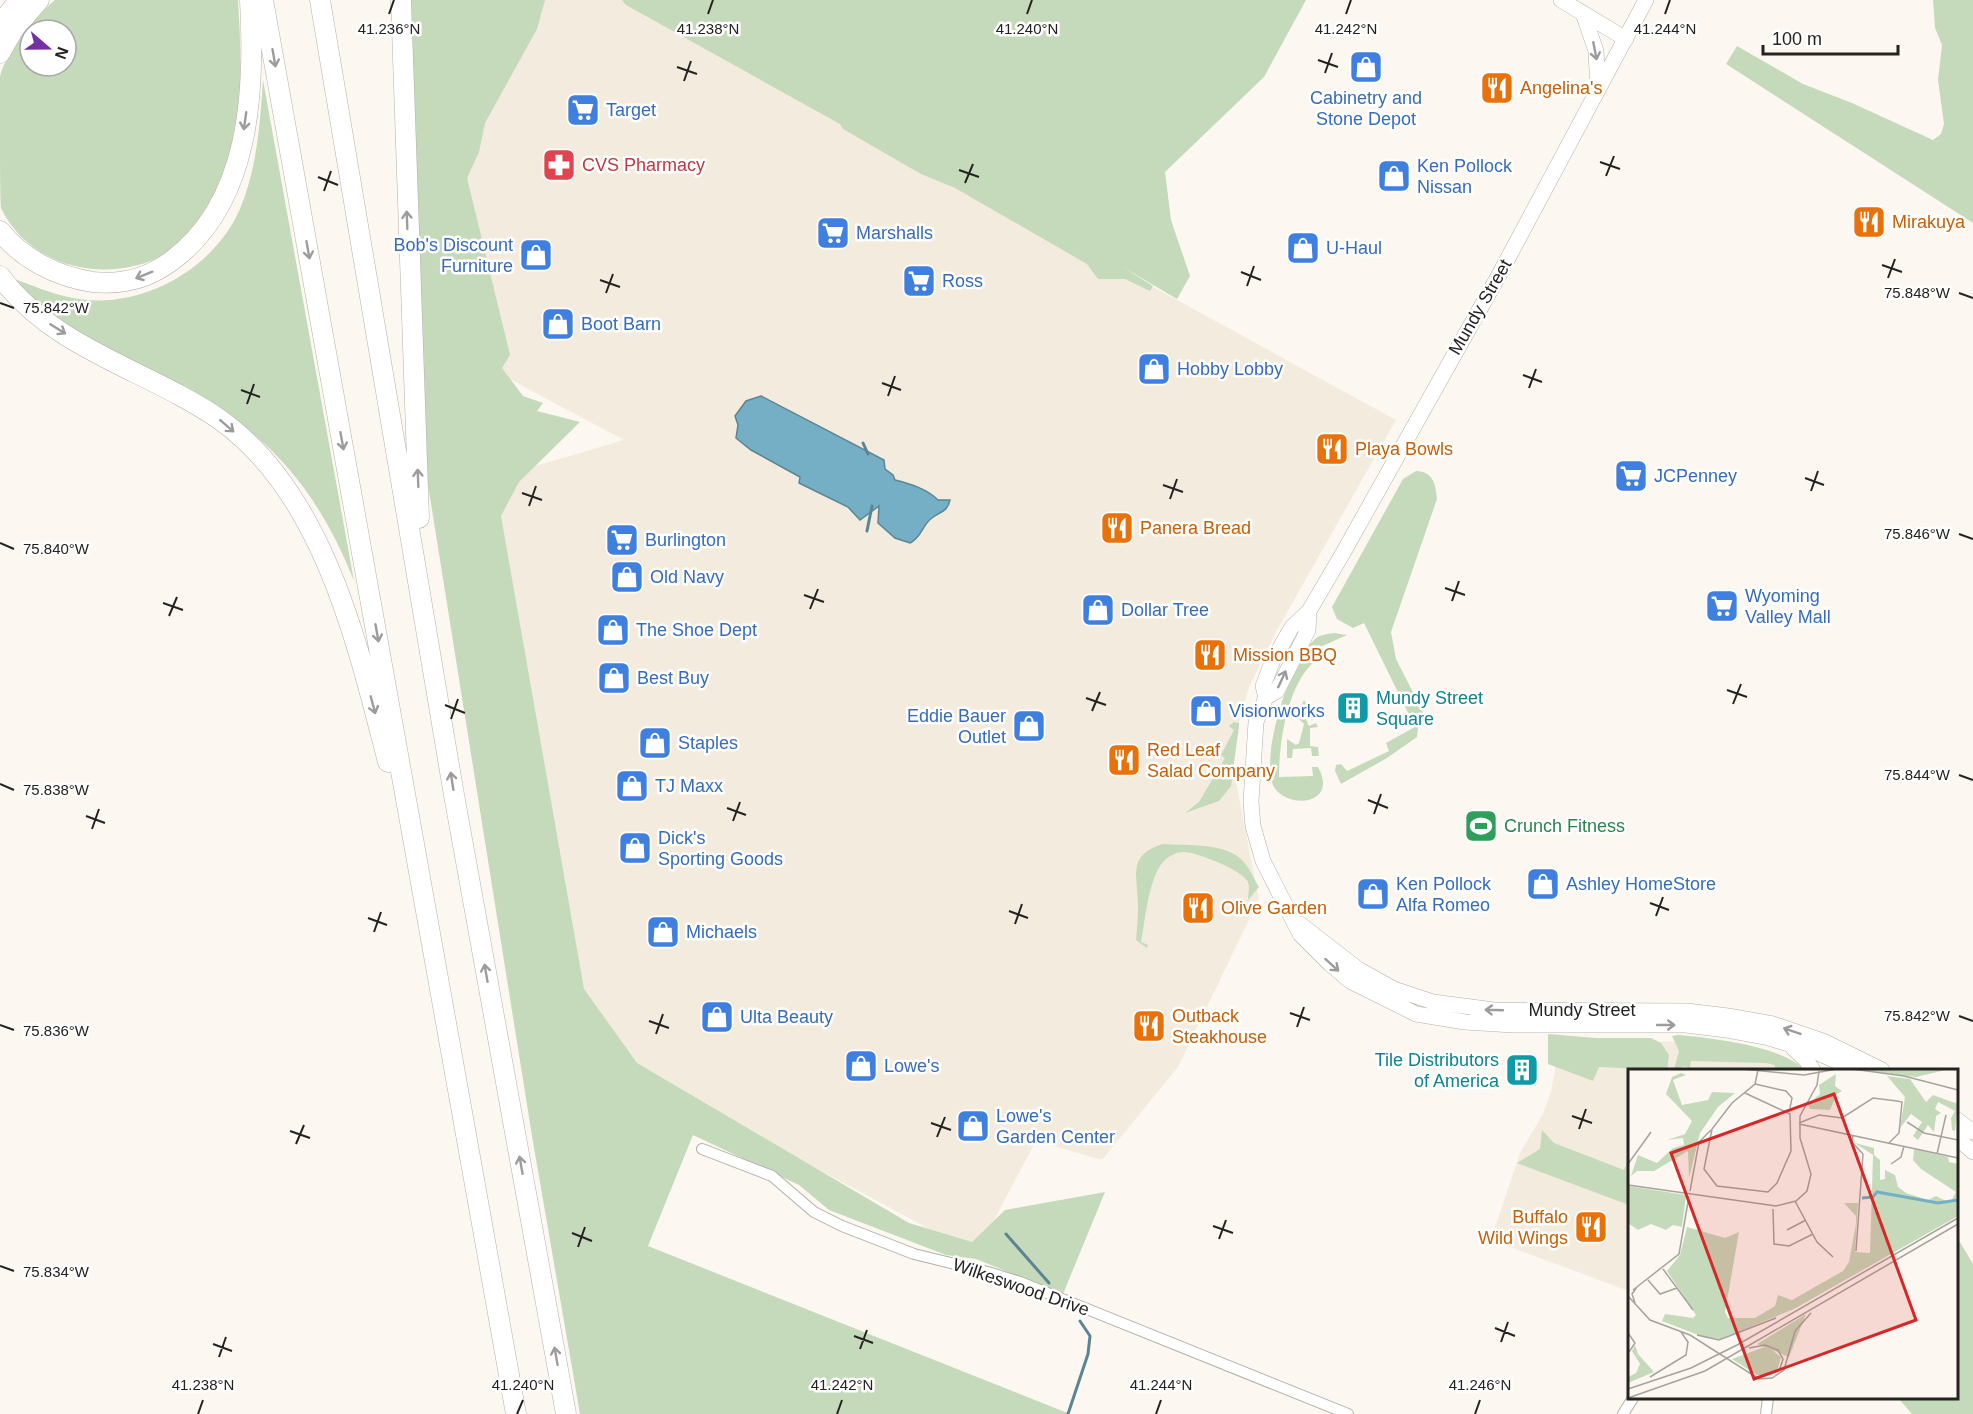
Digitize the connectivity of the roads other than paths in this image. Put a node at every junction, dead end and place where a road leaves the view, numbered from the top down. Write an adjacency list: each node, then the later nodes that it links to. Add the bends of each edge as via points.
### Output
1 (19, 0): 10 (highway)
2 (39, 0): 12 (highway, via 13,30)
3 (250, 0): 14 (highway, one-way to 14, via 253,58 242,141 230,185 218,210 191,247 142,276 115,283 95,282 47,268 25,255)
4 (263, 0): 19 (highway, one-way to 19)
5 (320, 0): 16 (highway)
6 (401, 0): 16 (highway, one-way to 6)
7 (1561, 0): 9 (main road)
8 (1646, 0): 11 (main road, Mundy Street)
9 (1583, 13): 11 (main road); 13 (main road, one-way to 13, via 1596,51)
10 (0, 25)
11 (1626, 39): 13 (main road, Mundy Street)
12 (0, 53)
13 (1598, 90): 17 (main road, Mundy Street, via 1309,610 1292,627 1273,660 1263,686 1266,697 1256,722 1251,766 1253,826 1263,861)
14 (0, 231)
15 (0, 276): 19 (highway, one-way to 19, via 42,319 219,419 260,454 314,537 360,653)
16 (423, 599): 31 (highway, one-way to 16, via 454,795)
17 (1295, 921): 18 (main road, Mundy Street, one-way to 18, via 1300,934 1350,981 1416,1014 1513,1025 1686,1025); 20 (main road, Mundy Street, one-way to 17, via 1773,1024 1698,1012 1494,1010 1433,1002 1394,989 1358,969)
18 (1788, 1044): 20 (main road, Mundy Street); 21 (main road)
19 (454, 1065): 30 (highway)
20 (1846, 1065): 22 (main road, Mundy Street)
21 (1812, 1069)
22 (1870, 1069)
23 (1958, 1121): 24 (main road)
24 (1973, 1132)
25 (1958, 1139): 27 (main road)
26 (702, 1149): 32 (street, Wilkeswood Drive, via 772,1176 814,1212 842,1226 914,1254 1020,1282)
27 (1973, 1152)
28 (1632, 1399): 33 (street)
29 (1768, 1399): 34 (street)
30 (516, 1414)
31 (566, 1414)
32 (1348, 1414)
33 (1623, 1414)
34 (1766, 1414)

